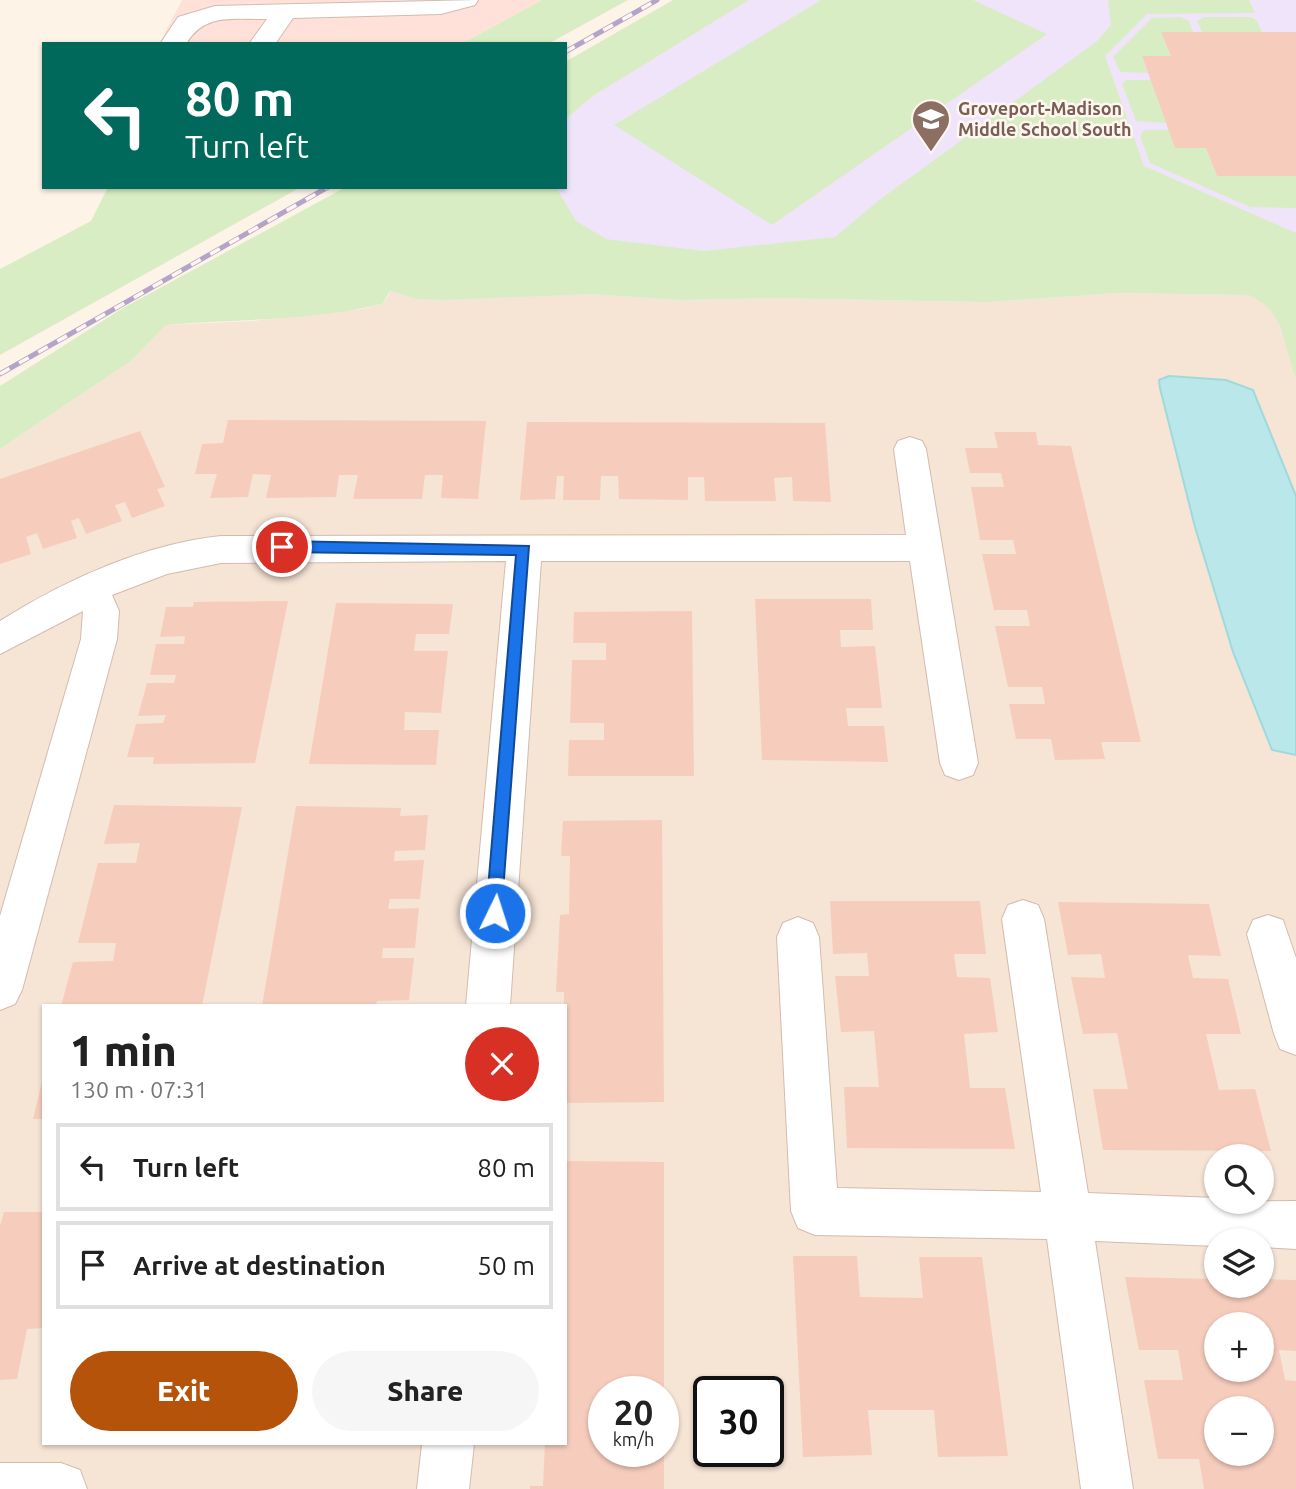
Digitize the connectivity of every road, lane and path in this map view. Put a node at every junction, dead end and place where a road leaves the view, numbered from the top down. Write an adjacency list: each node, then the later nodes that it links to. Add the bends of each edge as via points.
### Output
1 (466, 0): 2 (street, via 442,8)
2 (286, 11): 3 (street, via 215,13 187,22); 4 (street)
3 (174, 42)
4 (263, 42)
5 (910, 449): 6 (street)
6 (926, 548): 7 (street); 10 (street)
7 (524, 550): 8 (street, via 282,547 187,554); 15 (street)
8 (92, 590): 9 (street); 14 (street, via 101,611 99,639)
9 (0, 639)
10 (959, 763)
11 (1023, 919): 17 (street)
12 (1268, 934): 16 (street)
13 (798, 937): 17 (street, via 815,1212)
14 (0, 990)
15 (488, 1004)
16 (1296, 1034)
17 (1068, 1216): 18 (street); 23 (street)
18 (1296, 1225)
19 (448, 1445): 22 (street)
20 (0, 1489): 21 (street)
21 (61, 1489)
22 (443, 1489)
23 (1107, 1489)

